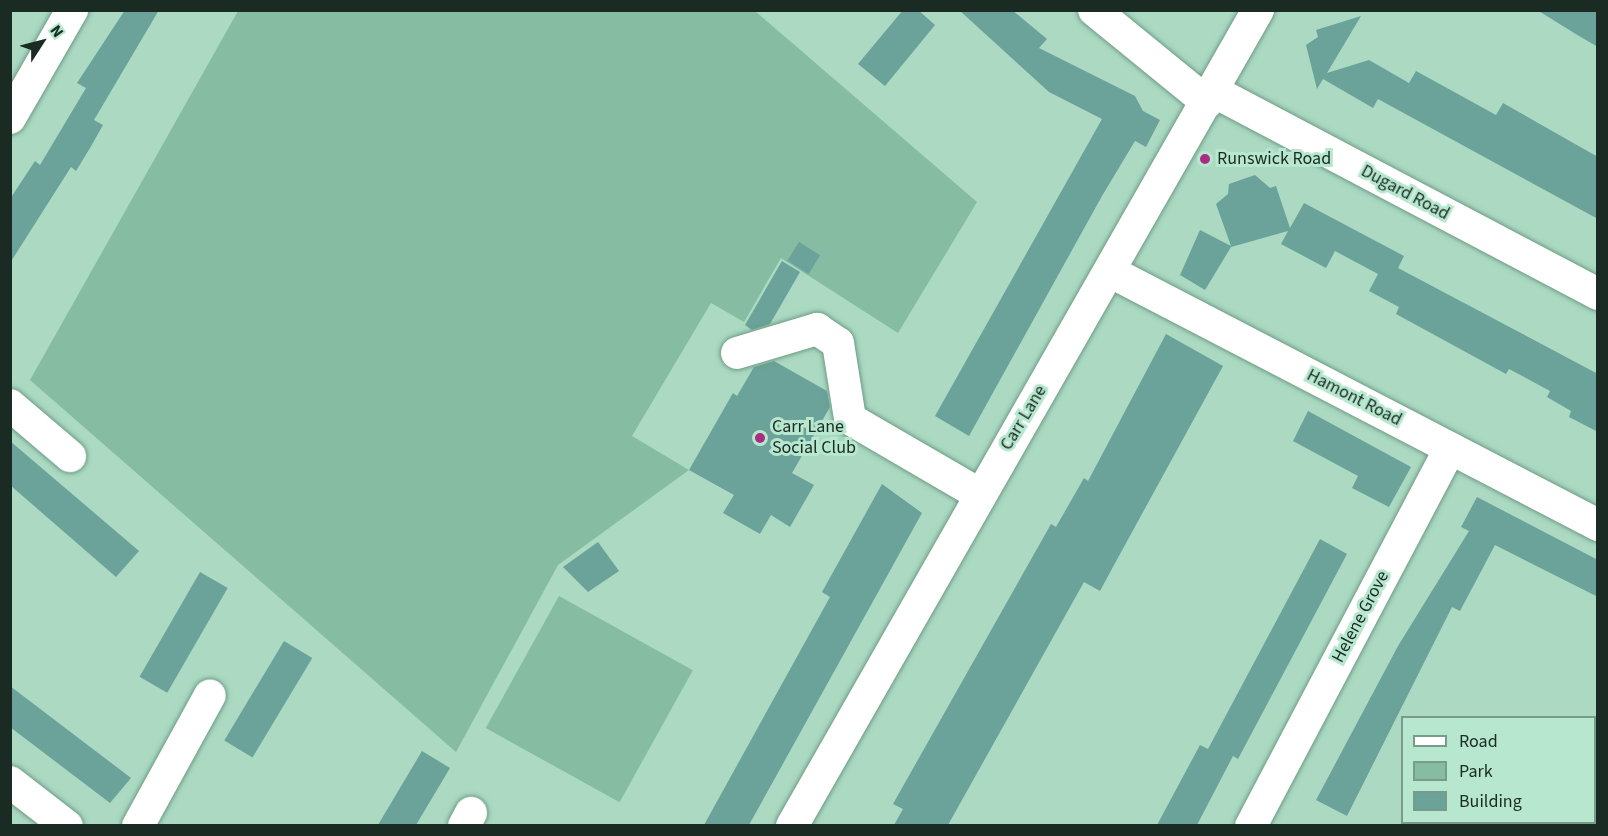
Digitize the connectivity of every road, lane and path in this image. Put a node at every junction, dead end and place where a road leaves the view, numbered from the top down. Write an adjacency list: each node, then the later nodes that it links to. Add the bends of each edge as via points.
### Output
1 (72, 10): 5 (street)
2 (1094, 10): 4 (street)
3 (1258, 10): 4 (street, Carr Lane)
4 (1210, 97): 6 (street, Carr Lane); 7 (street, Dugard Road)
5 (10, 118)
6 (1111, 272): 10 (street, Hamont Road); 12 (street, Carr Lane)
7 (1598, 294)
8 (737, 353): 12 (street, via 817,329 838,343 849,419)
9 (10, 405): 11 (street)
10 (1450, 448): 13 (street, Hamont Road); 19 (street, Helene Grove)
11 (70, 456)
12 (979, 494): 18 (street, Carr Lane)
13 (1598, 525)
14 (210, 695): 17 (street)
15 (10, 782): 16 (street)
16 (67, 825)
17 (138, 825)
18 (792, 825)
19 (1251, 825)

